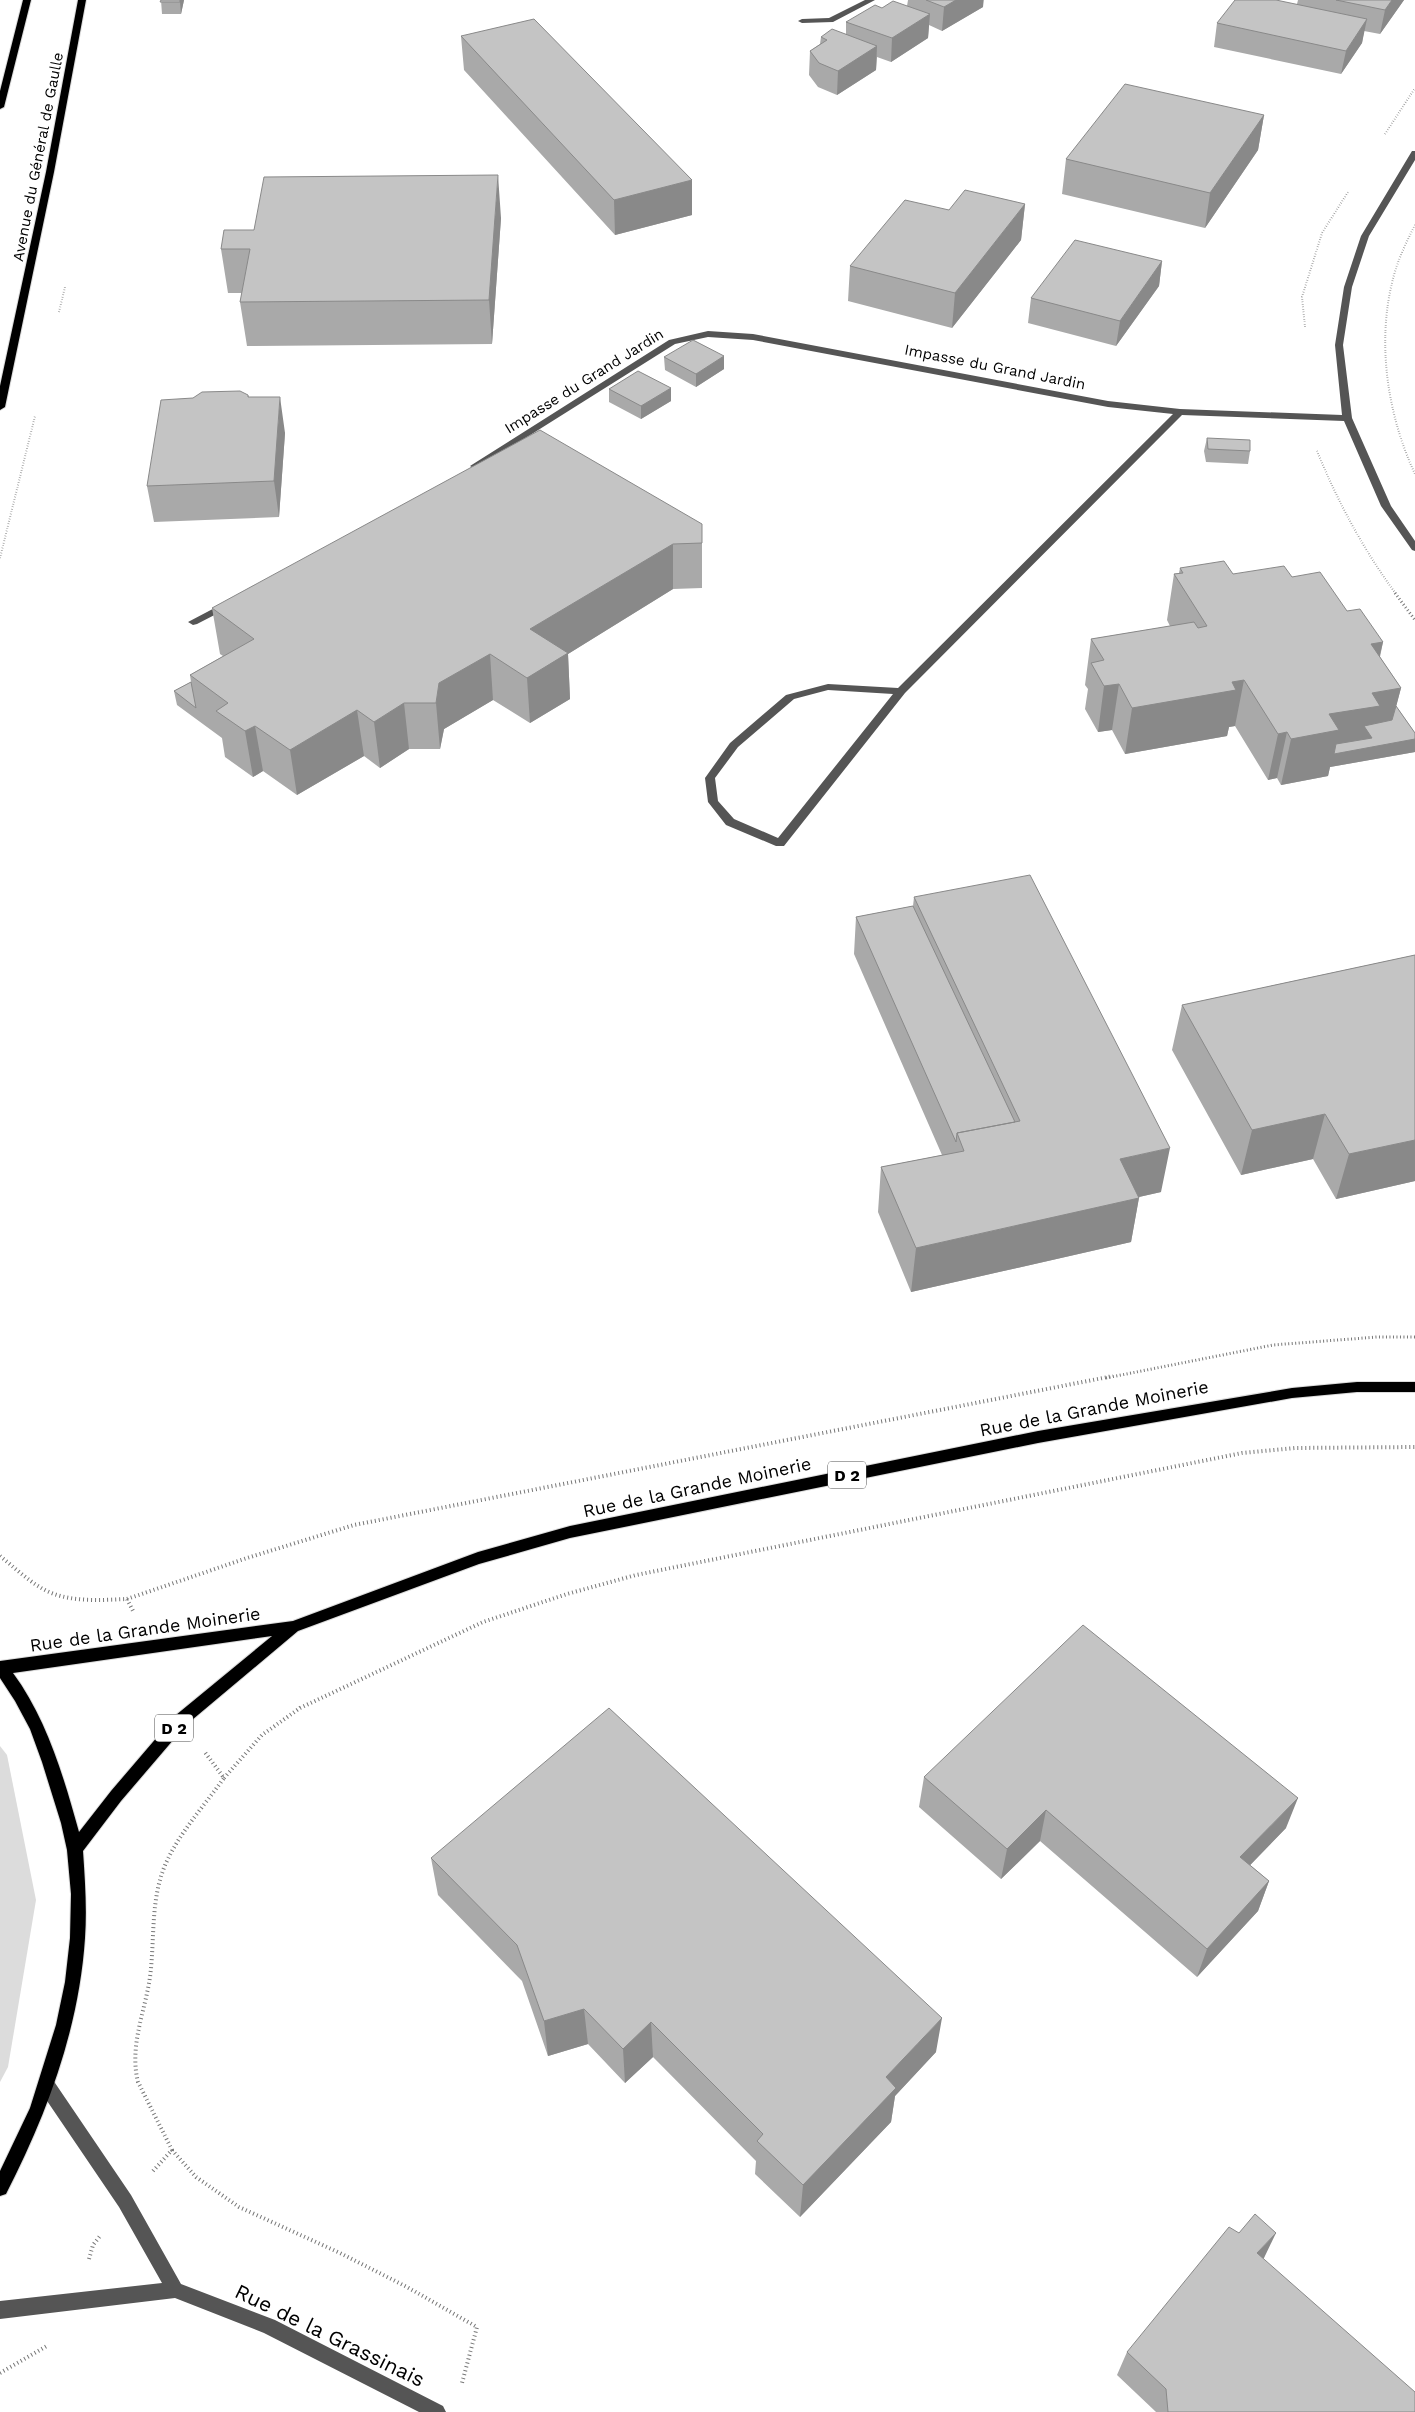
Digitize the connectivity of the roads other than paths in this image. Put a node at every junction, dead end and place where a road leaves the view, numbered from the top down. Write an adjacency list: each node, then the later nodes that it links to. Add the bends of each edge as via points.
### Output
1 (27, 0): 5 (main road)
2 (82, 0): 7 (main road, Avenue du Général de Gaulle, via 50,172)
3 (871, 0): 4 (street, via 830,20)
4 (802, 21)
5 (0, 106)
6 (1415, 153): 9 (street, via 1365,236 1348,287 1339,345)
7 (0, 407)
8 (1180, 412): 9 (street, Impasse du Grand Jardin); 10 (street, Impasse du Grand Jardin, via 1108,404 753,337 708,334 672,342); 14 (street)
9 (1347, 418): 11 (street, via 1386,506)
10 (469, 470)
11 (1415, 548)
12 (235, 600): 13 (street)
13 (193, 622)
14 (901, 690): 14 (street, via 828,686 790,697 734,744 710,778 712,802 730,822 780,843)
15 (1415, 1386): 16 (main road, Rue de la Grande Moinerie / D 2, via 1292,1393 1225,1403 1038,1437 570,1532 478,1558)
16 (293, 1627): 17 (main road, Rue de la Grande Moinerie / D 2); 18 (main road, Rue de la Grande Moinerie / D 2, via 181,1720)
17 (1, 1667): 18 (main road, via 27,1708 51,1760)
18 (75, 1849): 19 (main road, via 78,1913 74,1974)
19 (47, 2086): 20 (main road); 21 (street, via 125,2202)
20 (0, 2188)
21 (176, 2290): 22 (street, Rue de la Grassinais); 23 (street, Rue de la Grassinais, via 269,2326)
22 (0, 2310)
23 (437, 2412)

